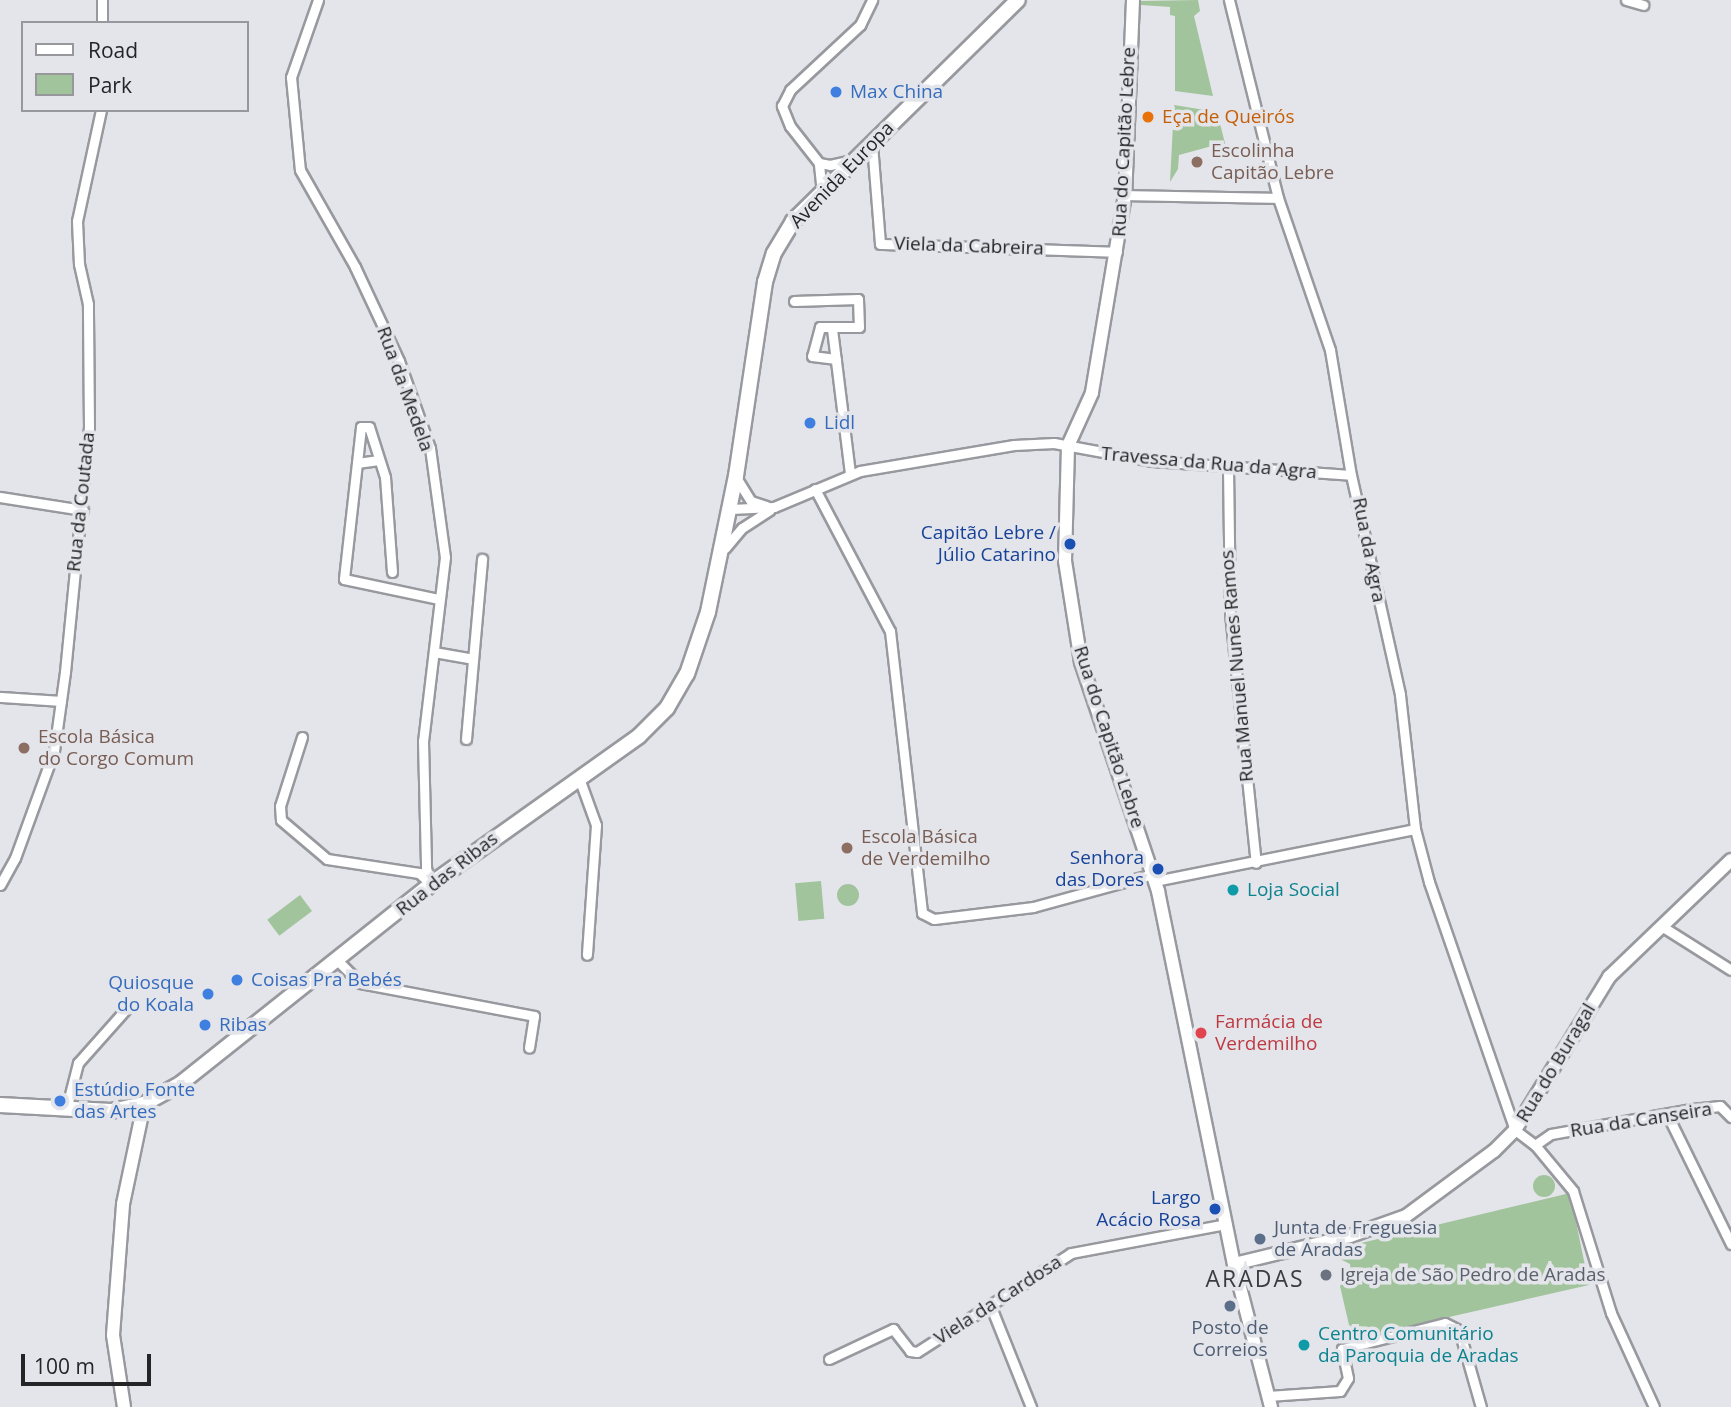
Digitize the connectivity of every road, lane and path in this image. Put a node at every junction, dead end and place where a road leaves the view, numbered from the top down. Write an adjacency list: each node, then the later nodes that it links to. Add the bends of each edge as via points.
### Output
1 (102, 0): 9 (street)
2 (318, 0): 37 (street, Rua da Medela, via 291,77 300,170 355,267 399,361 430,449 444,557)
3 (872, 0): 13 (street, via 860,25 785,97 785,116)
4 (1018, 0): 11 (main road, Avenida Europa)
5 (1133, 0): 15 (main road, Rua do Capitão Lebre)
6 (1229, 0): 16 (street, Rua da Agra)
7 (1626, 0): 8 (street)
8 (1643, 5)
9 (102, 21)
10 (101, 112): 32 (street, Rua da Coutada, via 77,221 90,340)
11 (872, 144): 12 (main road, Avenida Europa); 17 (street, Viela da Cabreira, via 880,244)
12 (859, 157): 13 (street, via 841,164); 14 (main road, Avenida Europa)
13 (819, 163): 14 (street)
14 (822, 193): 27 (main road, Avenida Europa, via 793,222 774,253 765,282)
15 (1125, 195): 16 (street); 17 (main road, Rua do Capitão Lebre)
16 (1278, 198): 26 (street, Rua da Agra, via 1330,350)
17 (1117, 253): 21 (main road, Rua do Capitão Lebre, via 1092,393)
18 (794, 301): 19 (street, via 858,299 859,327)
19 (832, 329): 20 (street); 20 (street, via 820,327 812,356)
20 (836, 359): 25 (street)
21 (1068, 446): 24 (street, Travessa da Rua da Agra); 25 (street, Travessa da Rua da Agra, via 975,448); 49 (main road, Rua do Capitão Lebre, via 1065,561 1081,662)
22 (379, 460): 23 (street); 23 (street, via 369,427 361,427); 36 (street, via 385,477)
23 (357, 463): 37 (street, via 344,579)
24 (1228, 468): 26 (street, Travessa da Rua da Agra); 48 (street, Rua Manuel Nunes Ramos, via 1230,613)
25 (850, 474): 28 (street, Travessa da Rua da Agra)
26 (1352, 475): 46 (street, Rua da Agra, via 1400,695)
27 (736, 476): 30 (street, via 751,501); 31 (main road, Avenida Europa)
28 (815, 489): 30 (street, Travessa da Rua da Agra); 49 (street, via 890,631 922,913 934,919 1016,910)
29 (0, 497): 32 (street)
30 (774, 507): 31 (street); 33 (street)
31 (730, 509): 33 (street); 35 (main road, Avenida Europa)
32 (83, 510): 42 (street, Rua da Coutada)
33 (752, 521): 35 (street, via 731,539)
34 (482, 559): 40 (street)
35 (719, 559): 38 (main road, Avenida Europa)
36 (392, 572)
37 (438, 599): 39 (street, Rua da Medela)
38 (708, 612): 45 (main road, Rua das Ribas, via 687,674 667,708 639,736)
39 (434, 652): 40 (street); 50 (street, Rua da Medela, via 423,741 426,868)
40 (472, 659): 44 (street)
41 (0, 697): 42 (street)
42 (61, 701): 51 (street, Rua da Coutada, via 46,777)
43 (302, 737): 50 (street, via 280,806 281,820 327,859 419,873)
44 (466, 739)
45 (579, 778): 50 (main road, Rua das Ribas); 53 (street, via 596,825)
46 (1415, 829): 48 (street); 58 (street, Rua da Agra, via 1429,882)
47 (1731, 860): 52 (main road, Rua do Buragal)
48 (1256, 863): 49 (street)
49 (1154, 878): 67 (main road, Rua do Capitão Lebre)
50 (431, 884): 54 (main road, Rua das Ribas)
51 (0, 885)
52 (1663, 927): 55 (street); 62 (main road, Rua do Buragal, via 1599,990)
53 (587, 956)
54 (338, 961): 57 (street, via 360,984 534,1016); 59 (main road, Rua das Ribas, via 229,1049)
55 (1731, 970)
56 (125, 1010): 61 (street, via 78,1063)
57 (529, 1048)
58 (1506, 1100): 62 (street); 65 (street, Rua da Agra)
59 (144, 1104): 61 (main road, via 111,1111); 73 (main road, via 123,1204 114,1335 113,1354)
60 (0, 1105): 61 (main road)
61 (66, 1110)
62 (1525, 1114): 65 (main road, Rua do Buragal)
63 (1667, 1114): 64 (street, Rua da Canseira, via 1720,1106); 66 (street, Rua da Canseira, via 1551,1134); 68 (street)
64 (1731, 1116)
65 (1516, 1130): 66 (street); 69 (main road, Rua do Buragal, via 1406,1216 1350,1237)
66 (1535, 1146): 76 (street, via 1573,1191 1611,1313)
67 (1226, 1224): 69 (main road, Rua do Capitão Lebre); 70 (street, Viela da Cardosa, via 1071,1253)
68 (1731, 1244)
69 (1234, 1264): 72 (main road, Rua do Capitão Lebre)
70 (991, 1307): 71 (street, Viela da Cardosa, via 917,1352 910,1351 893,1329); 74 (street)
71 (829, 1359)
72 (1270, 1402): 75 (street, via 1340,1391 1348,1378 1342,1349 1445,1323 1458,1330)
73 (124, 1407)
74 (1031, 1407)
75 (1481, 1407)
76 (1654, 1407)

